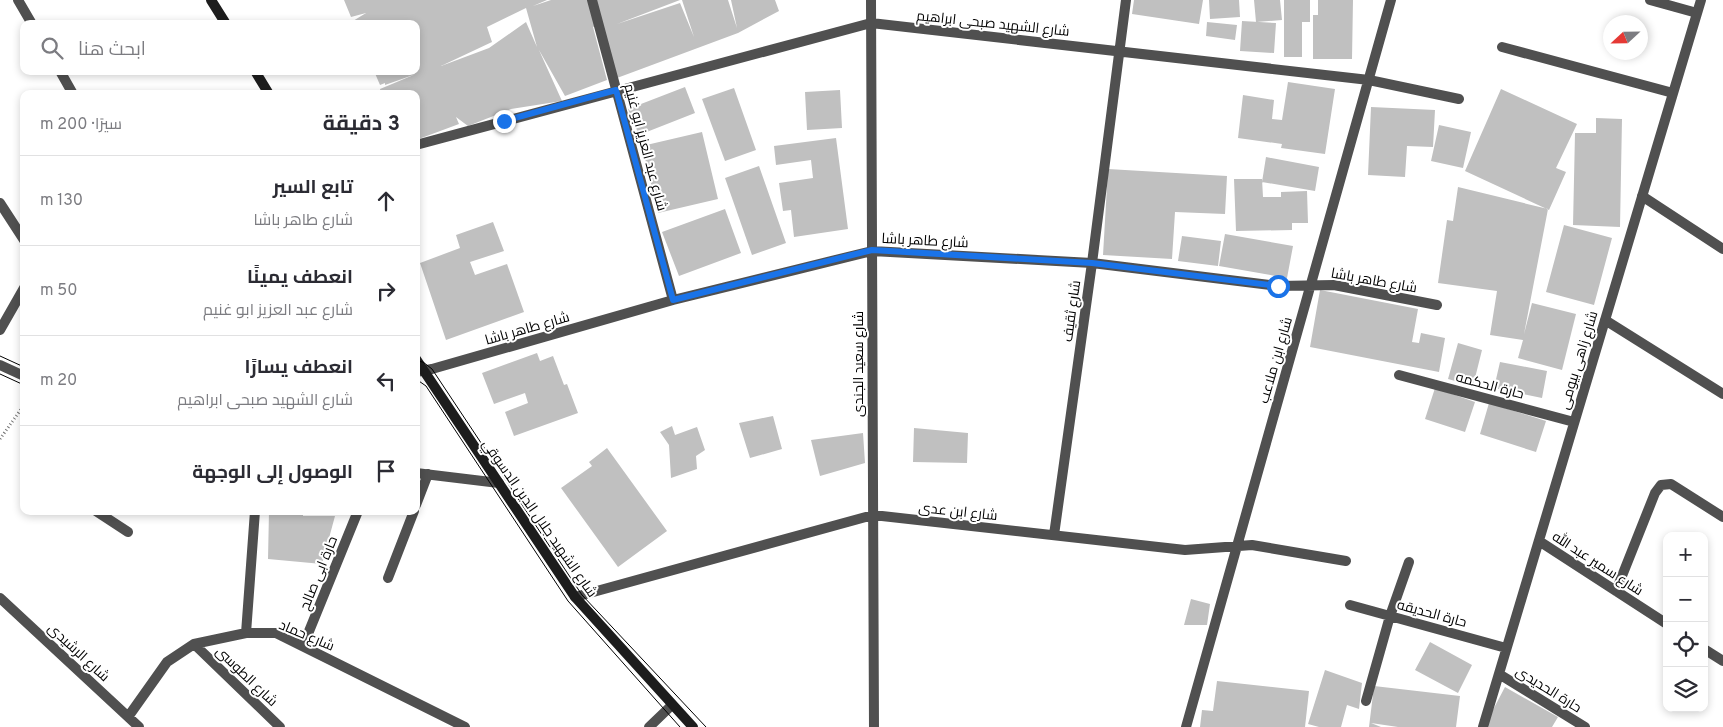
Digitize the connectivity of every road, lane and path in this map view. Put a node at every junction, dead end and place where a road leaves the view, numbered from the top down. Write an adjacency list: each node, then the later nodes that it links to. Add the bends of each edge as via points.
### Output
1 (18, 0): 10 (street)
2 (211, 0): 11 (main road)
3 (592, 0): 20 (street, شارع عبد العزيز ابو غنيم)
4 (871, 0): 12 (street, شارع سعيد الجندى)
5 (1126, 0): 14 (street, شارع ثقيف)
6 (1391, 0): 17 (street, شارع ابن ملاعب)
7 (1650, 0): 9 (street)
8 (1701, 0): 9 (street, شارع زاهى بيومى)
9 (1697, 13): 21 (street, شارع زاهى بيومى)
10 (30, 20)
11 (224, 20)
12 (871, 23): 14 (street, شارع الشهيد صبحى ابراهيم); 20 (street, شارع الشهيد صبحى ابراهيم); 29 (street, شارع سعيد الجندى)
13 (1502, 47): 21 (street)
14 (1119, 51): 17 (street, شارع الشهيد صبحى ابراهيم); 30 (street, شارع ثقيف)
15 (62, 75): 18 (street)
16 (257, 75): 19 (main road)
17 (1369, 80): 22 (street, شارع الشهيد صبحى ابراهيم); 31 (street, شارع ابن ملاعب)
18 (71, 90)
19 (267, 90)
20 (616, 90): 23 (street, شارع الشهيد صبحى ابراهيم); 33 (street, شارع عبد العزيز ابو غنيم)
21 (1673, 93): 24 (street, شارع زاهى بيومى)
22 (1459, 99)
23 (420, 144)
24 (1642, 196): 28 (street); 35 (street, شارع زاهى بيومى)
25 (0, 203): 26 (street)
26 (3, 212): 27 (street)
27 (20, 235)
28 (1723, 249)
29 (872, 250): 30 (street, شارع طاهر باشا); 33 (street, شارع طاهر باشا); 53 (street, شارع سعيد الجندى)
30 (1092, 263): 31 (street, شارع طاهر باشا, via 1278,286); 56 (street, شارع ثقيف)
31 (1310, 285): 34 (street, شارع طاهر باشا, via 1334,285); 58 (street, شارع ابن ملاعب)
32 (20, 295): 36 (street)
33 (673, 300): 38 (street, شارع طاهر باشا)
34 (1437, 305)
35 (1605, 320): 41 (street); 43 (street, شارع زاهى بيومى)
36 (0, 330)
37 (0, 365): 39 (street)
38 (420, 372): 47 (main road, شارع الشهيد جلال الدين الدسوقي)
39 (20, 374)
40 (1399, 375): 43 (street, حارة الحكمه)
41 (1723, 394)
42 (20, 412): 44 (path)
43 (1574, 422): 57 (street, شارع زاهى بيومى)
44 (0, 439)
45 (420, 473): 46 (street)
46 (428, 474): 47 (street); 48 (street)
47 (499, 483): 63 (main road, شارع الشهيد جلال الدين الدسوقي)
48 (420, 495)
49 (102, 515): 55 (street)
50 (255, 515): 68 (street)
51 (356, 515): 70 (street, حارة ابى صالح)
52 (412, 515): 61 (street)
53 (873, 515): 56 (street, شارع ابن عدى); 63 (street, شارع ابن عدى); 83 (street, شارع سعيد الجندى)
54 (1723, 517): 62 (street, via 1671,484 1661,485 1654,493)
55 (128, 532)
56 (1054, 535): 58 (street, شارع ابن عدى, via 1185,550)
57 (1539, 541): 62 (street, شارع سمير عبد الله); 71 (street, شارع زاهى بيومى)
58 (1237, 546): 59 (street, شارع ابن عدى, via 1267,547); 84 (street, شارع ابن ملاعب)
59 (1346, 561)
60 (1409, 562): 66 (street)
61 (388, 578)
62 (1616, 591): 67 (street, شارع سمير عبد الله)
63 (575, 597): 76 (main road, شارع الشهيد جلال الدين الدسوقي)
64 (0, 598): 77 (street, شارع الرشيدى)
65 (1350, 605): 66 (street, حارة الحديقه)
66 (1390, 616): 71 (street, حارة الحديقه); 75 (street)
67 (1664, 622)
68 (246, 632): 69 (street, شارع حماد); 70 (street, شارع حماد, via 276,633)
69 (194, 644): 77 (street, شارع حماد, via 167,662); 79 (street, شارع الطوسى)
70 (303, 646): 80 (street, شارع حماد)
71 (1506, 648): 74 (street, شارع زاهى بيومى)
72 (1708, 651): 73 (street)
73 (1723, 661)
74 (1499, 674): 85 (street, شارع زاهى بيومى); 86 (street, حارة الحديدى)
75 (1366, 701)
76 (672, 705): 81 (street); 82 (main road, شارع الشهيد جلال الدين الدسوقي)
77 (128, 717): 78 (street, شارع الرشيدى)
78 (139, 727)
79 (280, 727)
80 (465, 727)
81 (649, 727)
82 (693, 727)
83 (874, 727)
84 (1186, 727)
85 (1483, 727)
86 (1585, 727)

